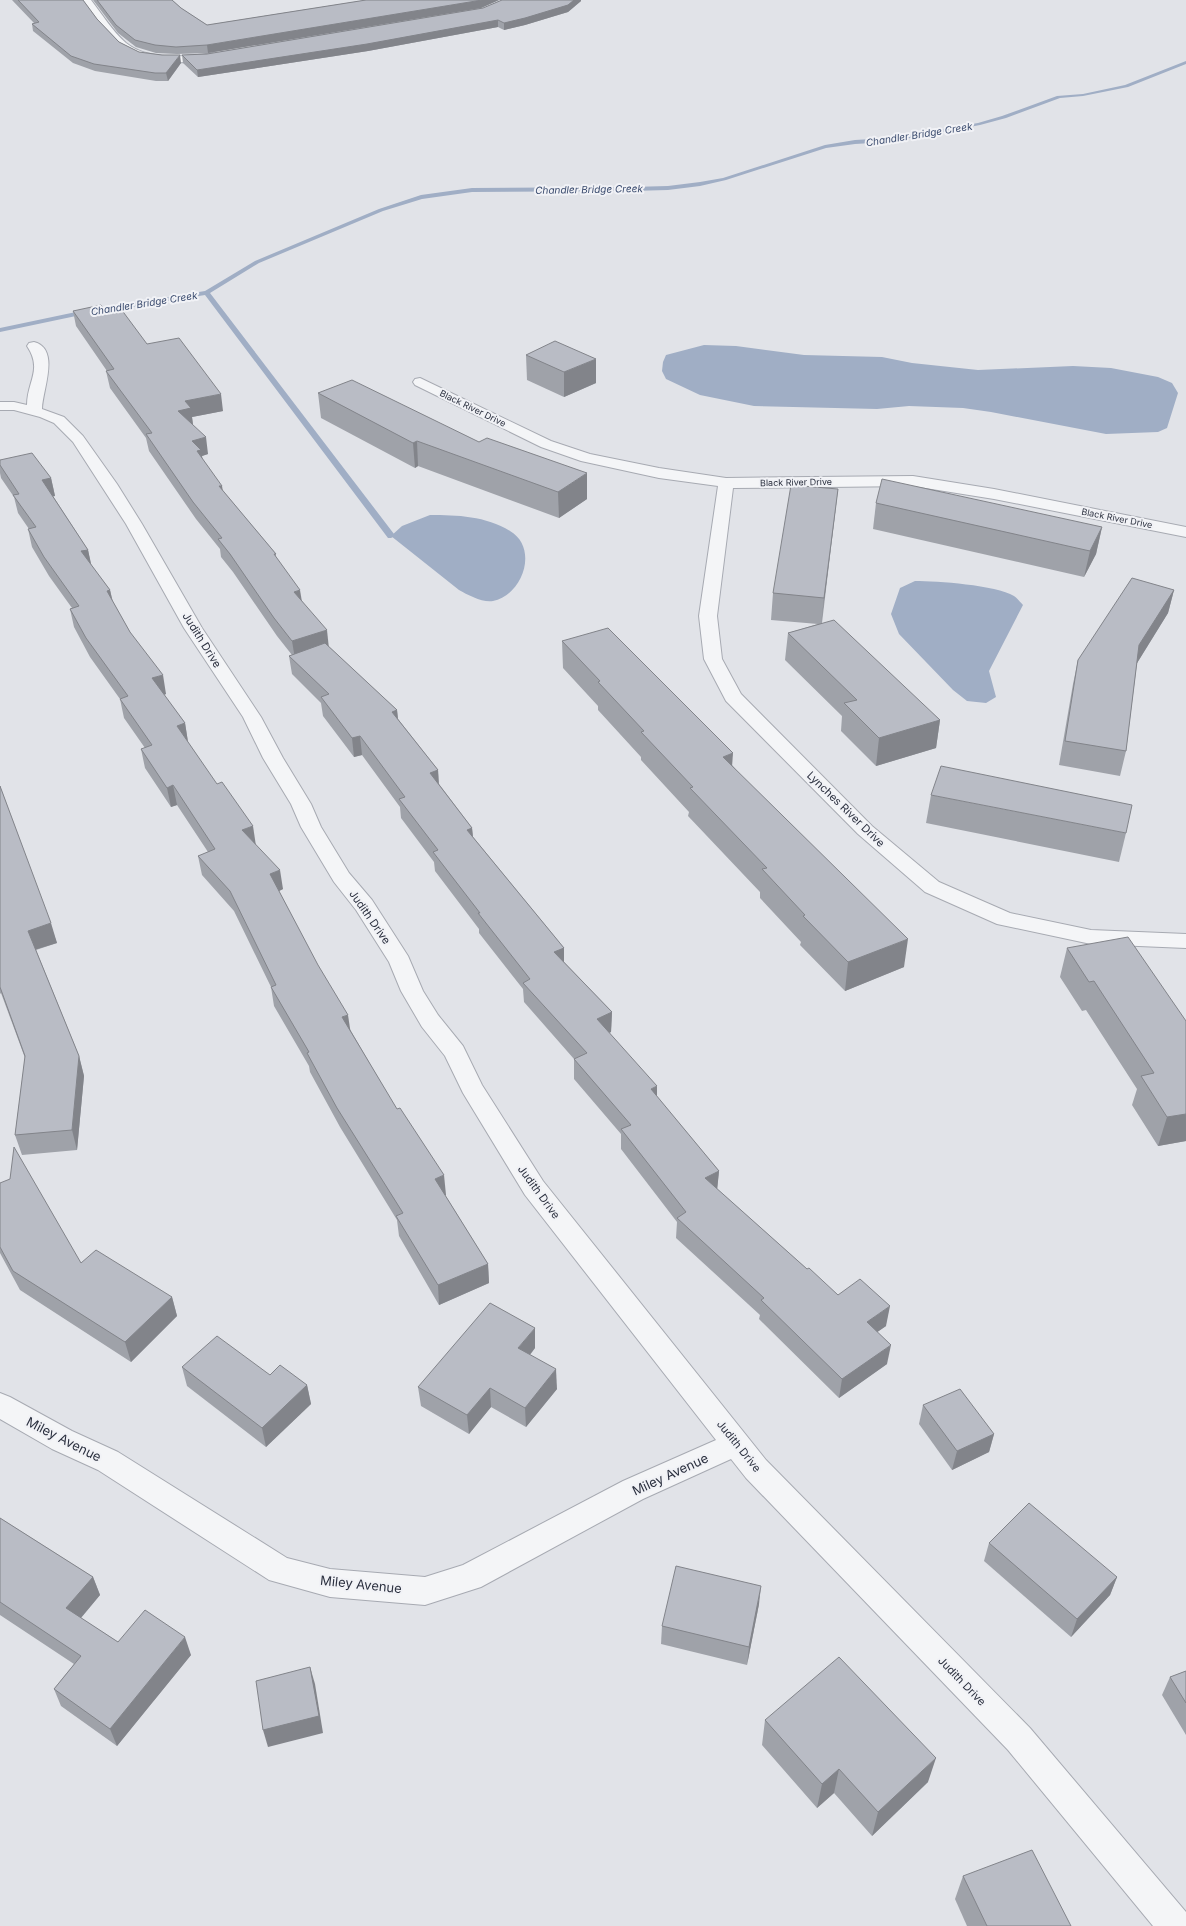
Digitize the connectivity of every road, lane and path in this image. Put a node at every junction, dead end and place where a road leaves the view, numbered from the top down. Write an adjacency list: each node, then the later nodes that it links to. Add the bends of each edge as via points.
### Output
1 (86, 0): 2 (street, via 124,46 139,53 172,59)
2 (223, 54)
3 (34, 346): 6 (street, via 38,349 42,362)
4 (420, 382): 7 (street, Black River Drive, via 546,444 586,458)
5 (0, 406): 6 (street, Judith Drive, via 14,406)
6 (35, 412): 11 (street, Judith Drive, via 59,420 78,439 109,484 193,628 252,717 341,877 364,905 400,961 412,991 430,1021 455,1052 471,1087 534,1188)
7 (726, 483): 8 (street, Black River Drive, via 913,481 994,494); 9 (street, Lynches River Drive, via 708,616 714,659 733,697 865,830 932,887 1004,919 1091,937)
8 (1186, 532)
9 (1186, 942)
10 (0, 1405): 11 (street, Miley Avenue, via 62,1440 108,1461 280,1570 330,1583 425,1591 470,1577 633,1490)
11 (736, 1444): 12 (street, Judith Drive, via 756,1469 1019,1739)
12 (1175, 1926)

